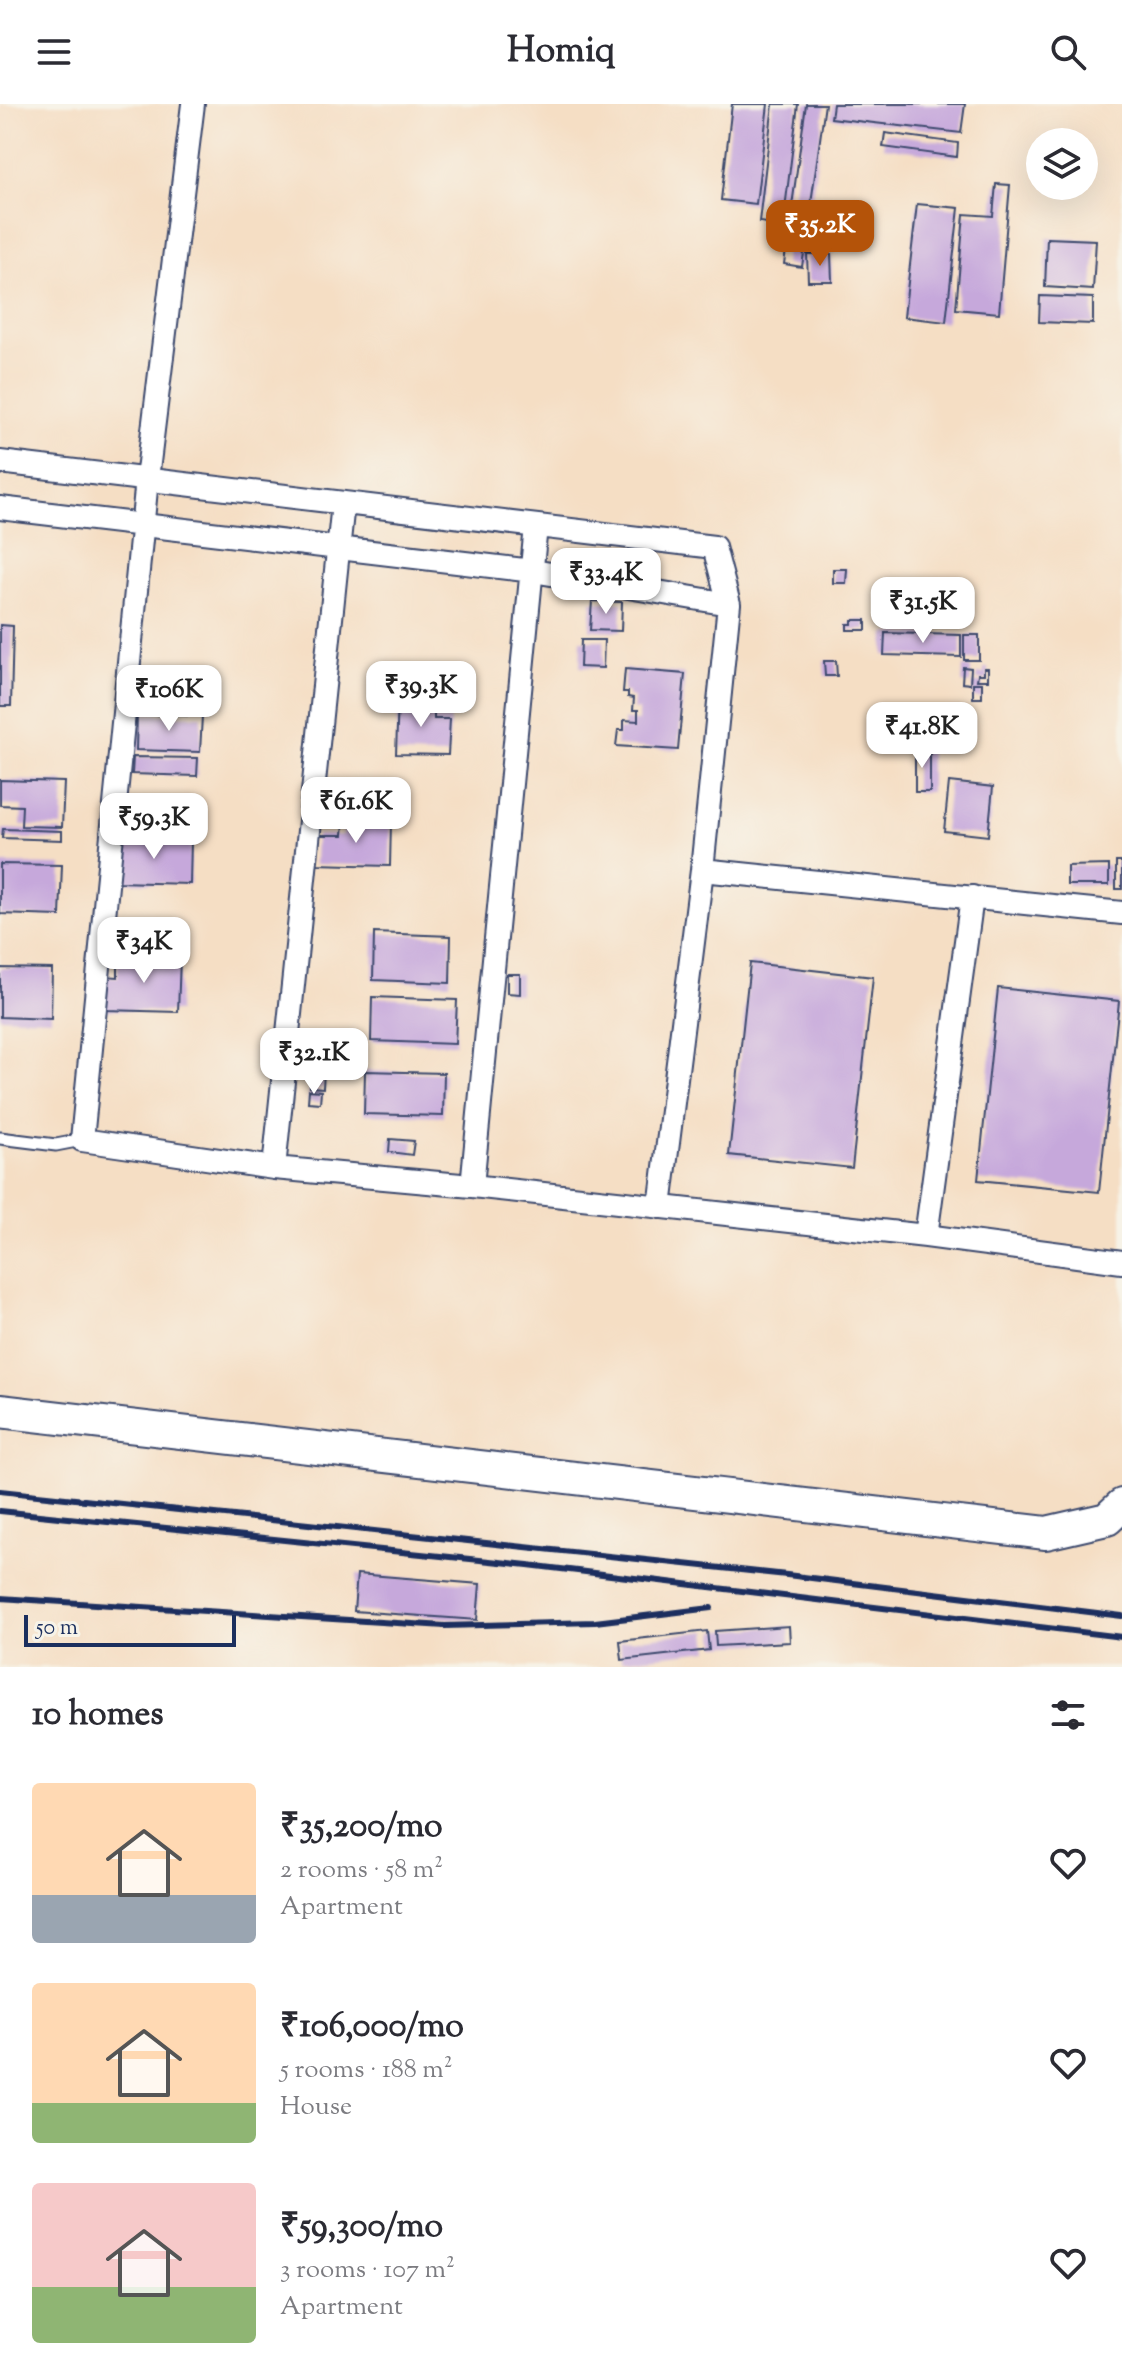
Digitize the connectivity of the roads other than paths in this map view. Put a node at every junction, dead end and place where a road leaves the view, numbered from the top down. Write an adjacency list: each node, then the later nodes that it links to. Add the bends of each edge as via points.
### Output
1 (193, 104): 3 (street)
2 (0, 462): 3 (street)
3 (147, 479): 4 (street); 6 (street)
4 (343, 503): 7 (street); 8 (street)
5 (0, 508): 6 (street)
6 (143, 524): 8 (street); 15 (street)
7 (536, 526): 9 (street); 10 (street, via 714,547)
8 (340, 548): 9 (street); 16 (street)
9 (533, 571): 10 (street); 17 (street)
10 (729, 604): 11 (street)
11 (702, 870): 12 (street); 18 (street)
12 (972, 897): 13 (street); 19 (street)
13 (1122, 913)
14 (0, 1138): 15 (lane, via 56,1145)
15 (82, 1140): 16 (street)
16 (274, 1168): 17 (street)
17 (472, 1186): 18 (street)
18 (660, 1207): 19 (street)
19 (926, 1236): 20 (street)
20 (1122, 1262)
21 (0, 1411): 22 (street, via 1046,1533 1107,1519)
22 (1122, 1505)

